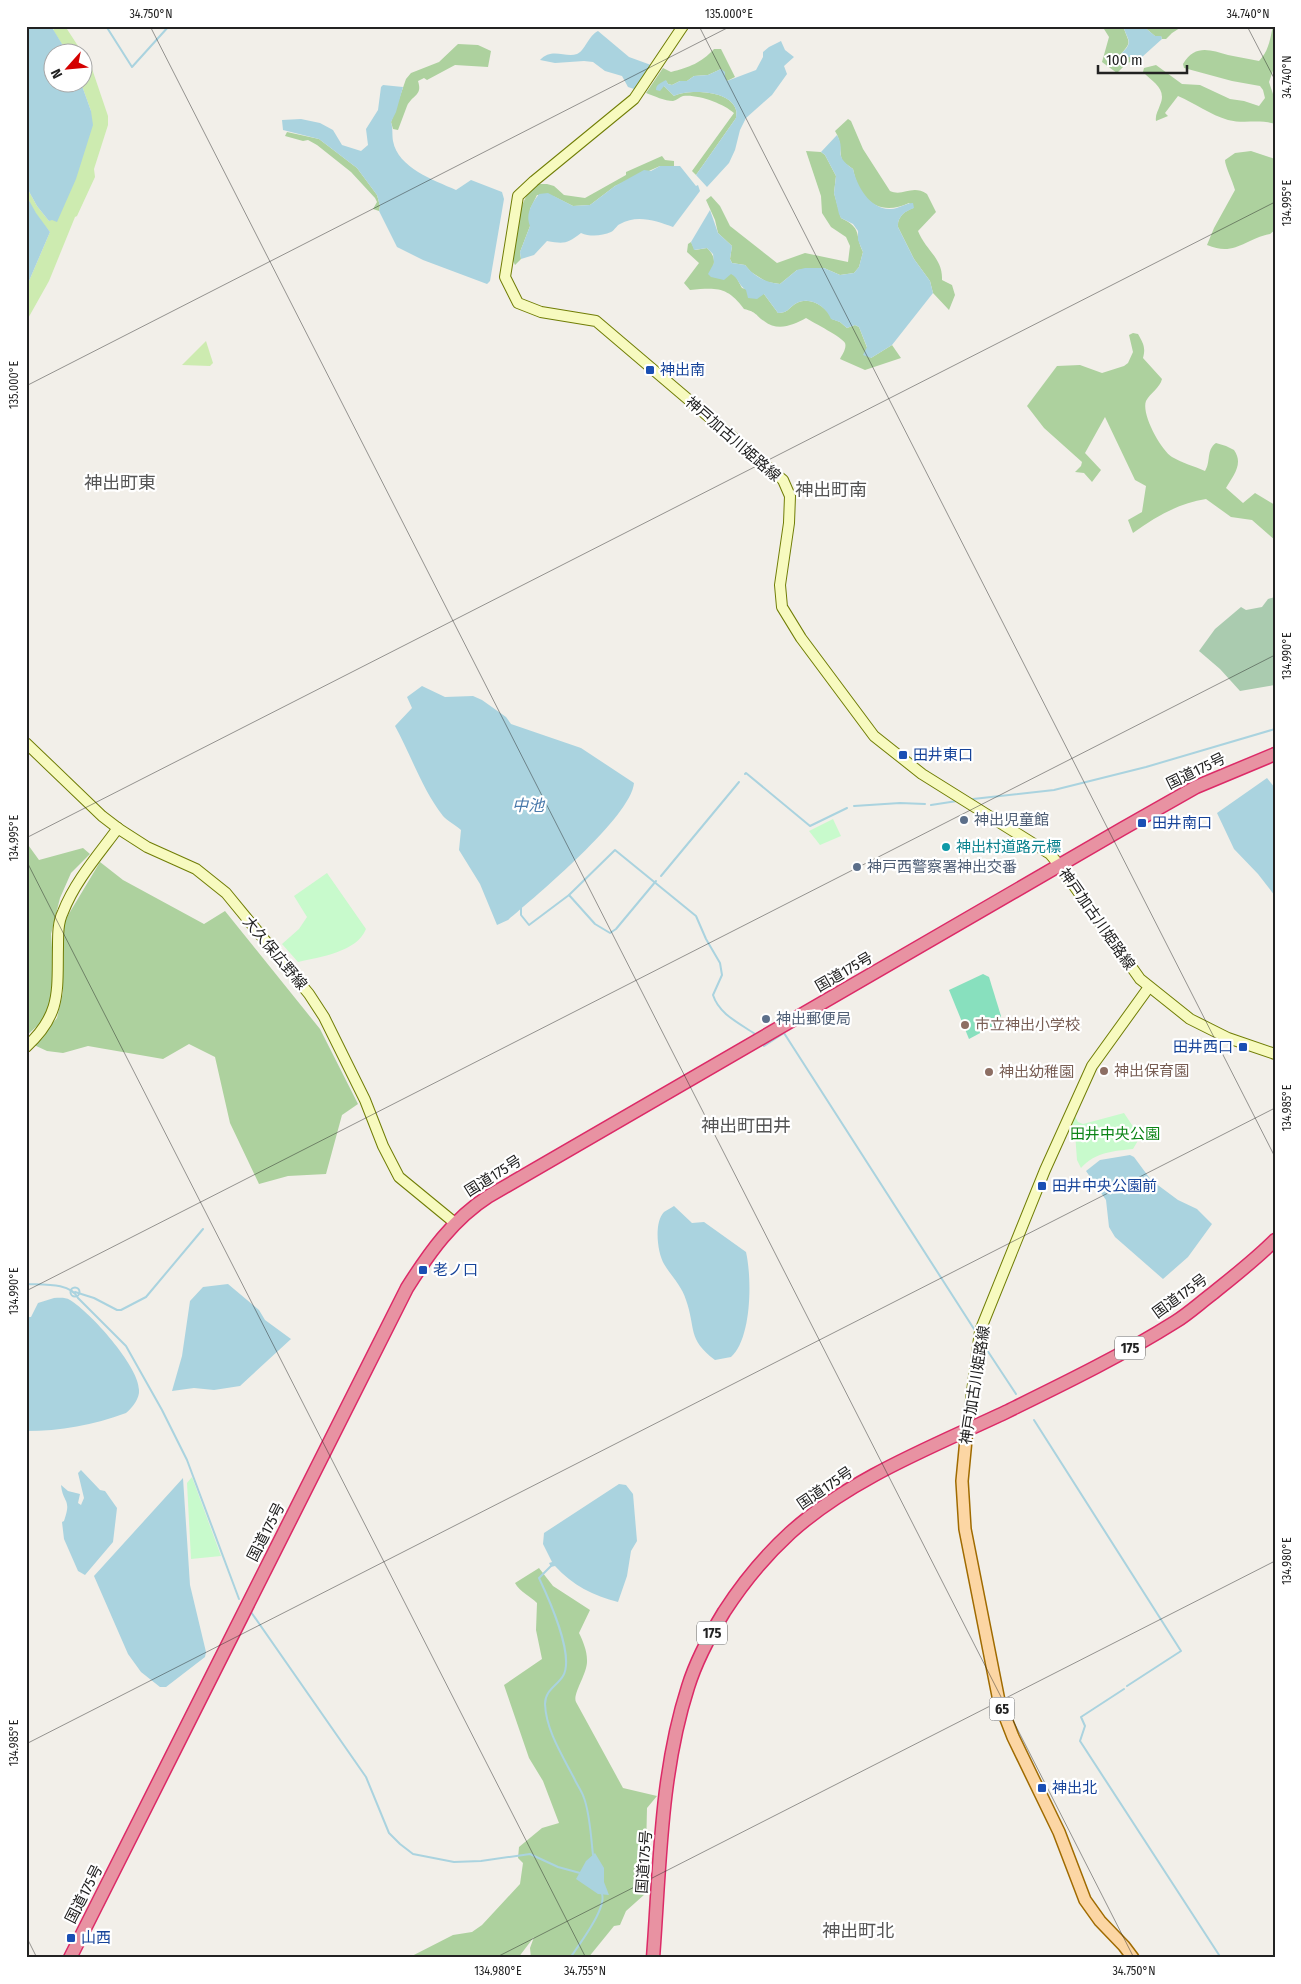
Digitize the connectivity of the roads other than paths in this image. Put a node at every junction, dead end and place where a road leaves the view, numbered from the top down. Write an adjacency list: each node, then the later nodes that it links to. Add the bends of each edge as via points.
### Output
1 (683, 26): 5 (street, 神戸加古川姫路線, via 634,99 518,196 505,277 510,290 518,303 541,312 596,320 783,480 790,496 790,514 780,585 782,607 801,638 874,736 922,774 1050,854)
2 (26, 743): 4 (street, 大久保広野線)
3 (1275, 754): 5 (highway, 国道175号, via 1196,788)
4 (118, 828): 7 (street, via 62,912 58,930 57,1001 45,1028); 9 (street, 大久保広野線, via 147,847 196,869 226,893 324,1017 399,1177)
5 (1060, 866): 6 (street, 神戸加古川姫路線, via 1140,979); 9 (highway, 国道175号, via 489,1196)
6 (1149, 987): 8 (street, via 1190,1020 1228,1038); 11 (street, 神戸加古川姫路線, via 1092,1066 1042,1179 980,1331)
7 (26, 1047)
8 (1275, 1054)
9 (455, 1223): 12 (highway, 国道175号, via 428,1255 407,1288)
10 (1275, 1240): 11 (highway, 国道175号 / 175, via 1177,1321)
11 (968, 1429): 13 (highway, 国道175号 / 175, via 884,1470 813,1514 762,1563 716,1625 688,1684 669,1768); 14 (main road, 神戸加古川姫路線 / 65, via 962,1481 965,1529 999,1700 1059,1832 1085,1900)
12 (70, 1958)
13 (653, 1958)
14 (1133, 1958)

